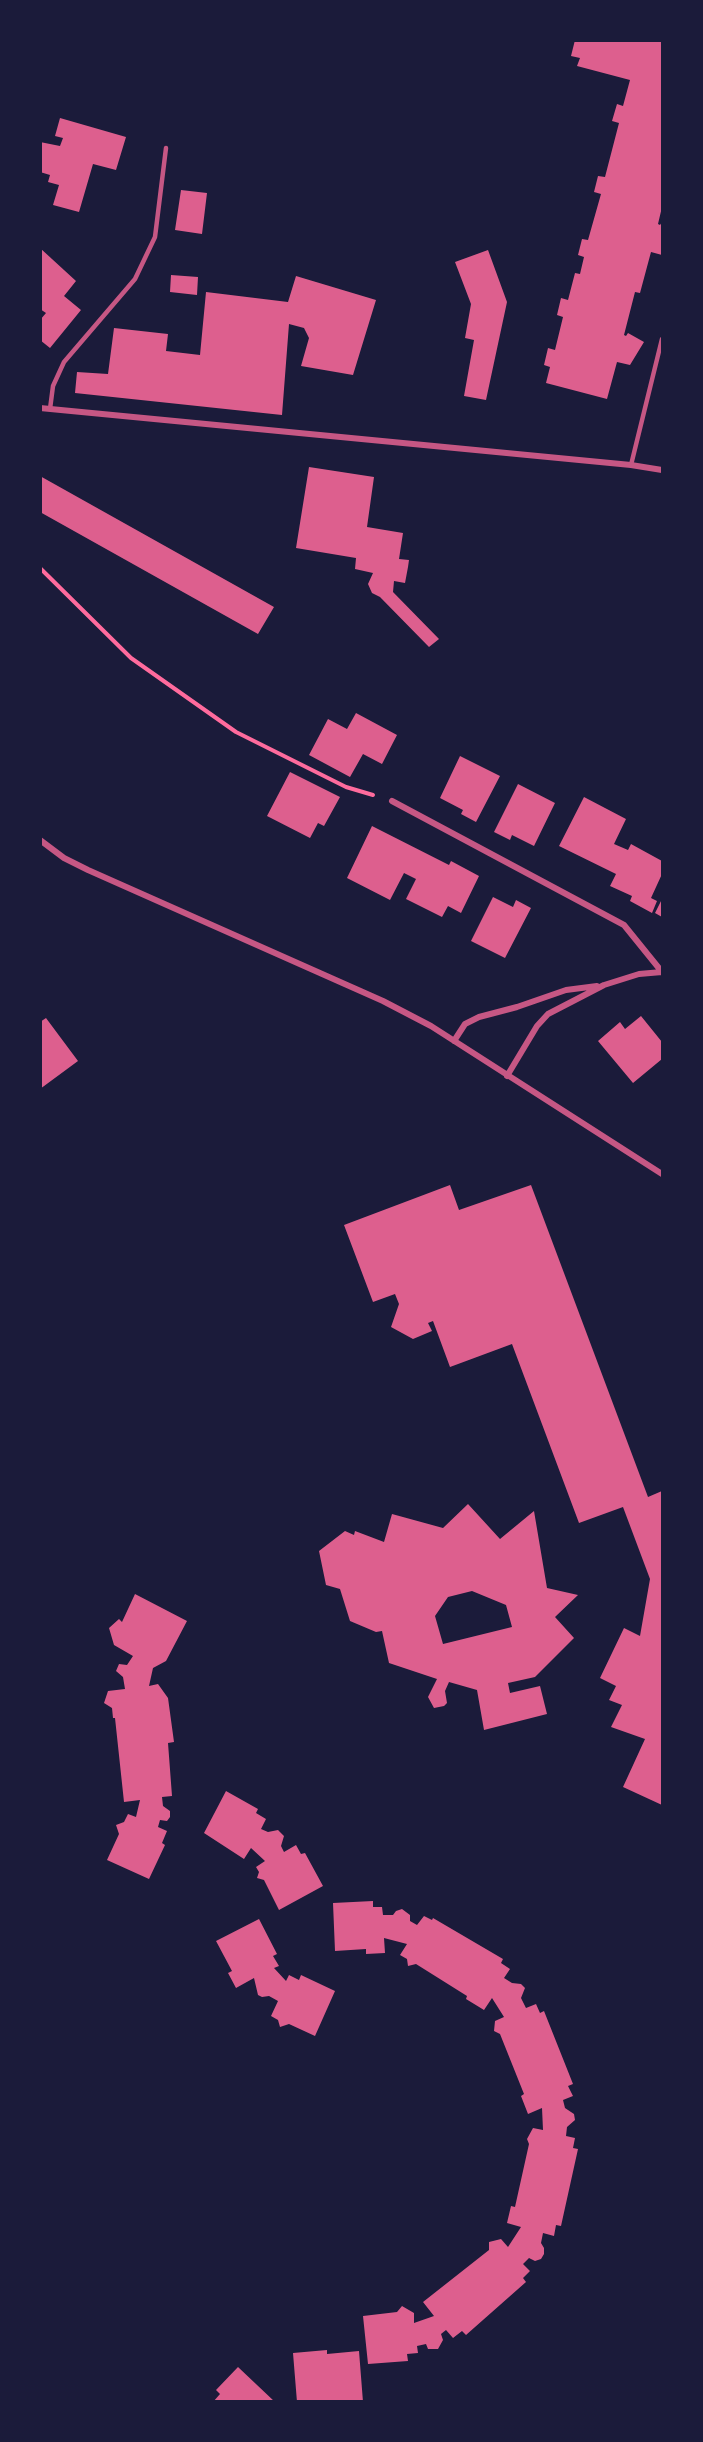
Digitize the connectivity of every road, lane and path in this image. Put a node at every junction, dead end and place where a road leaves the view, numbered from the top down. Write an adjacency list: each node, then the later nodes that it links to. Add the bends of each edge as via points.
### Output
1 (166, 148): 4 (lane, via 154,237 135,279 64,362 53,386)
2 (663, 339): 5 (lane)
3 (40, 408): 4 (street)
4 (50, 409): 5 (street)
5 (631, 465): 6 (street)
6 (663, 471)
7 (40, 568): 8 (path, via 130,658 236,732 346,787)
8 (392, 801): 10 (street, via 624,925)
9 (40, 840): 12 (street, via 88,870 383,1001)
10 (662, 972): 11 (street, via 639,974)
11 (604, 985): 12 (street, via 566,990 479,1017 465,1024); 13 (street, via 548,1014)
12 (454, 1041): 13 (street)
13 (507, 1076): 14 (street)
14 (663, 1174)

